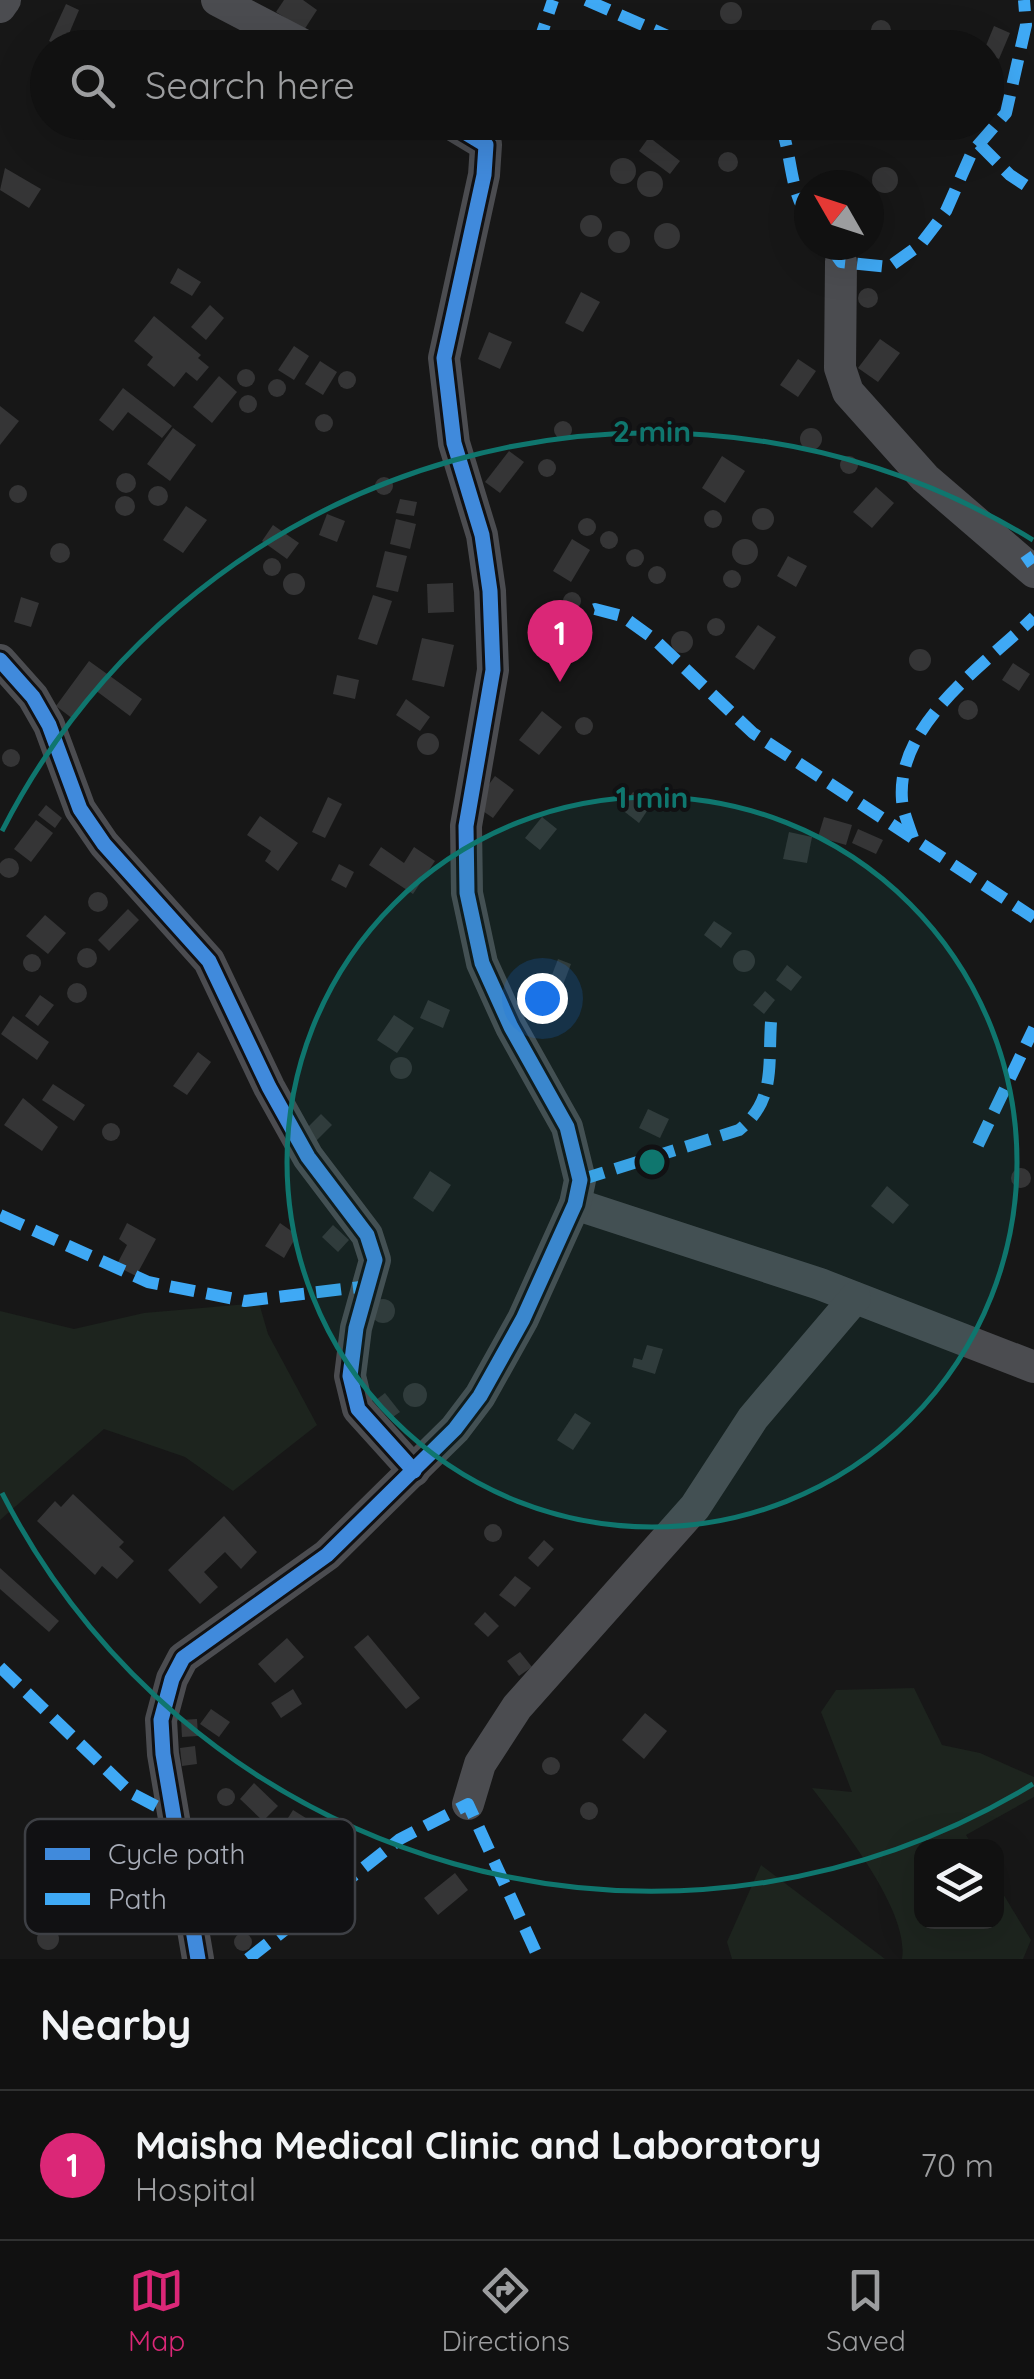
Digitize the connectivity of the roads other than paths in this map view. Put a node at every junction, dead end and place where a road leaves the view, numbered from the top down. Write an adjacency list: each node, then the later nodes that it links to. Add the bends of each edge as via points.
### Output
1 (4, 0): 3 (street)
2 (218, 0): 4 (street)
3 (0, 7)
4 (274, 30)
5 (478, 140): 9 (street, via 486,145 484,175 444,358 454,443 482,535 490,591 492,670 466,826 467,893 482,963 567,1126 580,1180)
6 (841, 262): 7 (street, via 840,368 848,392 925,478)
7 (1034, 572)
8 (0, 660): 12 (street, via 33,697 80,809 104,844 209,961 308,1157 367,1235 376,1260 350,1376 358,1409)
9 (576, 1204): 10 (street); 12 (street, via 480,1396)
10 (855, 1298): 11 (street); 13 (street, via 753,1418 695,1507 517,1707 480,1764)
11 (1034, 1367)
12 (414, 1472): 14 (street, via 328,1555 183,1658 161,1720)
13 (468, 1804)
14 (174, 1819)
15 (194, 1934): 16 (street)
16 (198, 1959)

